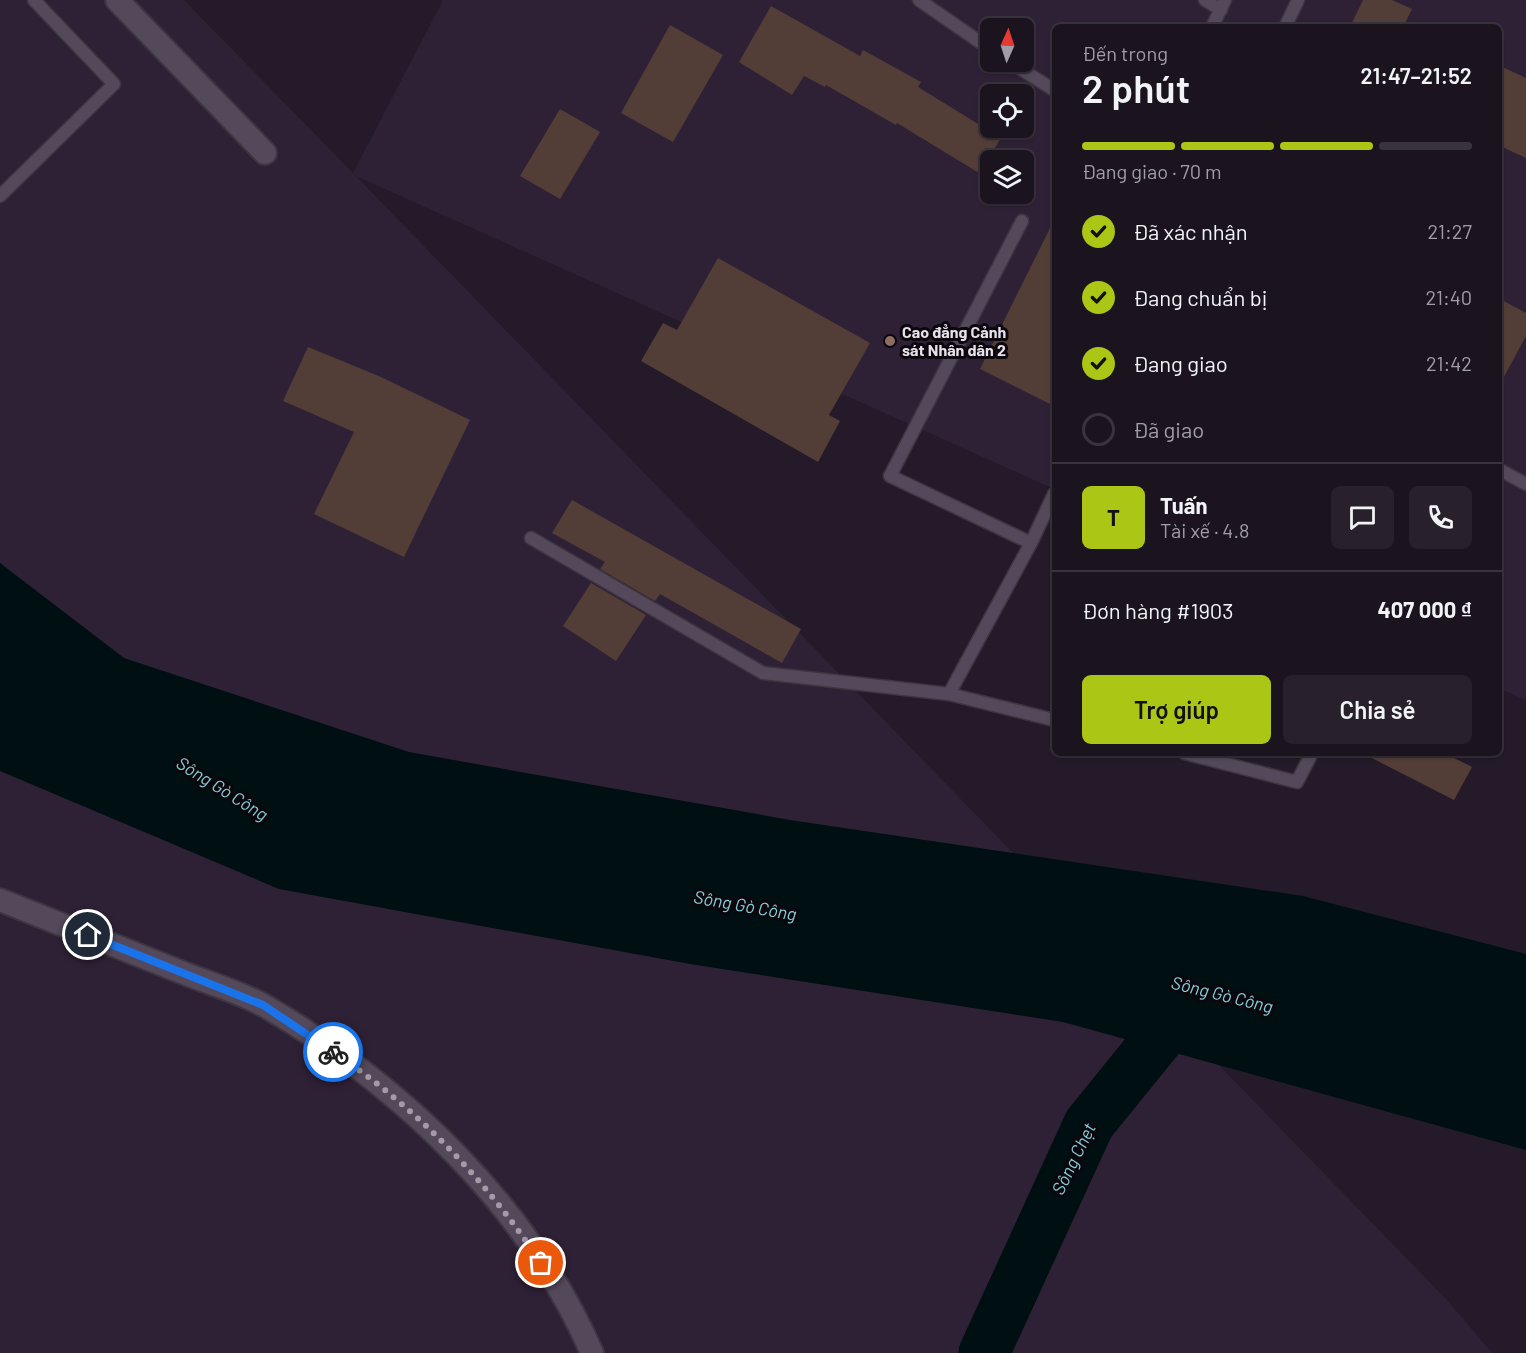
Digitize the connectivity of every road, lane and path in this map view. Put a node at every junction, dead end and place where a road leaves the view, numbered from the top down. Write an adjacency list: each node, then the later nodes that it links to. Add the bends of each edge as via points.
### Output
1 (34, 0): 13 (lane, via 114,84)
2 (117, 0): 12 (street)
3 (919, 0): 9 (lane)
4 (1205, 0): 6 (lane)
5 (1298, 0): 8 (lane)
6 (1223, 5): 7 (lane)
7 (1214, 24)
8 (1286, 24)
9 (980, 42)
10 (1026, 72): 11 (lane)
11 (1052, 89)
12 (265, 153)
13 (0, 196)
14 (1022, 221): 19 (lane, via 890,476)
15 (1502, 471): 16 (lane)
16 (1526, 484)
17 (1052, 498): 19 (lane)
18 (531, 538): 20 (lane, via 763,673)
19 (1031, 543): 20 (lane)
20 (949, 694): 21 (lane)
21 (1052, 720)
22 (1196, 756): 23 (lane, via 1297,782)
23 (1310, 756)
24 (0, 900): 25 (street, via 263,1005 363,1071 450,1146 518,1228 575,1315)
25 (592, 1353)

